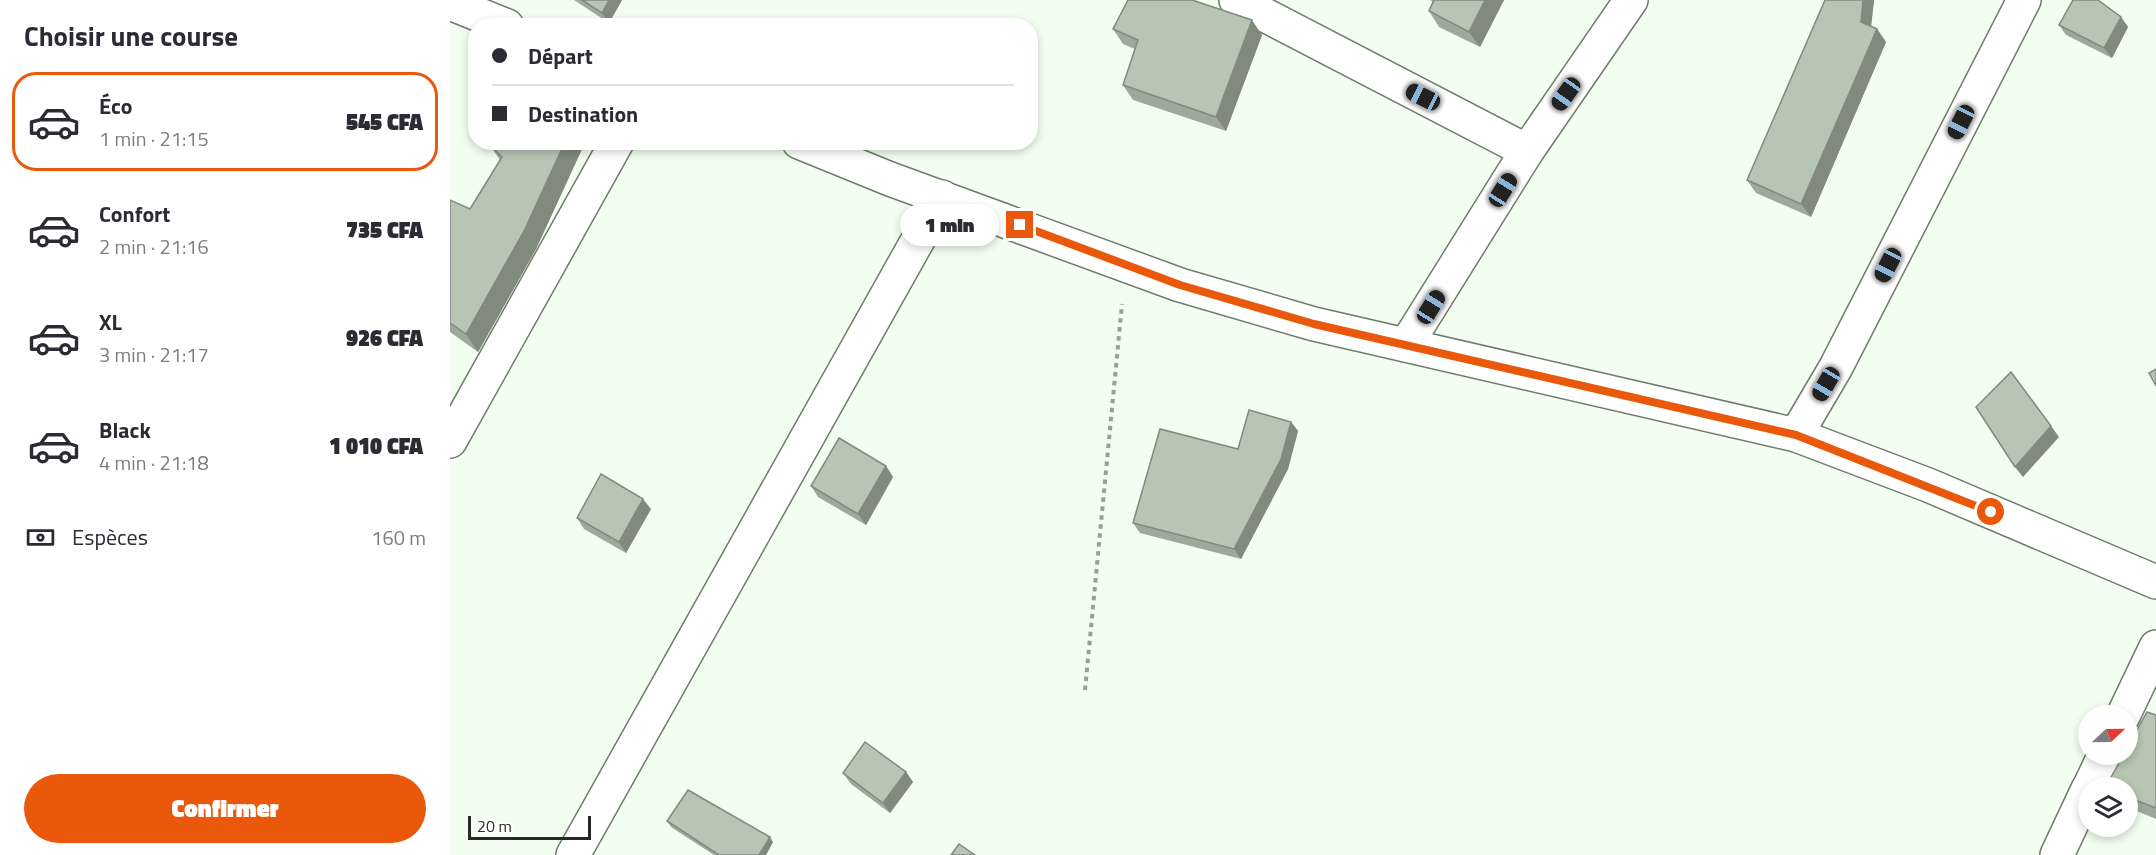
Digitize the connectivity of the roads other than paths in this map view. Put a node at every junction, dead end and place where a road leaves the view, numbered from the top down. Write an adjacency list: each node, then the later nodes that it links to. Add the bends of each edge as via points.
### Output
1 (1236, 0): 8 (street)
2 (1631, 0): 8 (street)
3 (2024, 0): 11 (street, via 1836,367)
4 (450, 3): 5 (street)
5 (487, 18)
6 (613, 150): 12 (street)
7 (820, 150): 9 (street)
8 (1527, 151): 10 (street)
9 (942, 197): 10 (street, via 1180,285 1314,324); 17 (street)
10 (1406, 345): 11 (street)
11 (1796, 435): 13 (street, via 1928,485)
12 (450, 441)
13 (2156, 582)
14 (2156, 647): 15 (street)
15 (2128, 705)
16 (2078, 810): 18 (street)
17 (573, 855)
18 (2057, 855)

